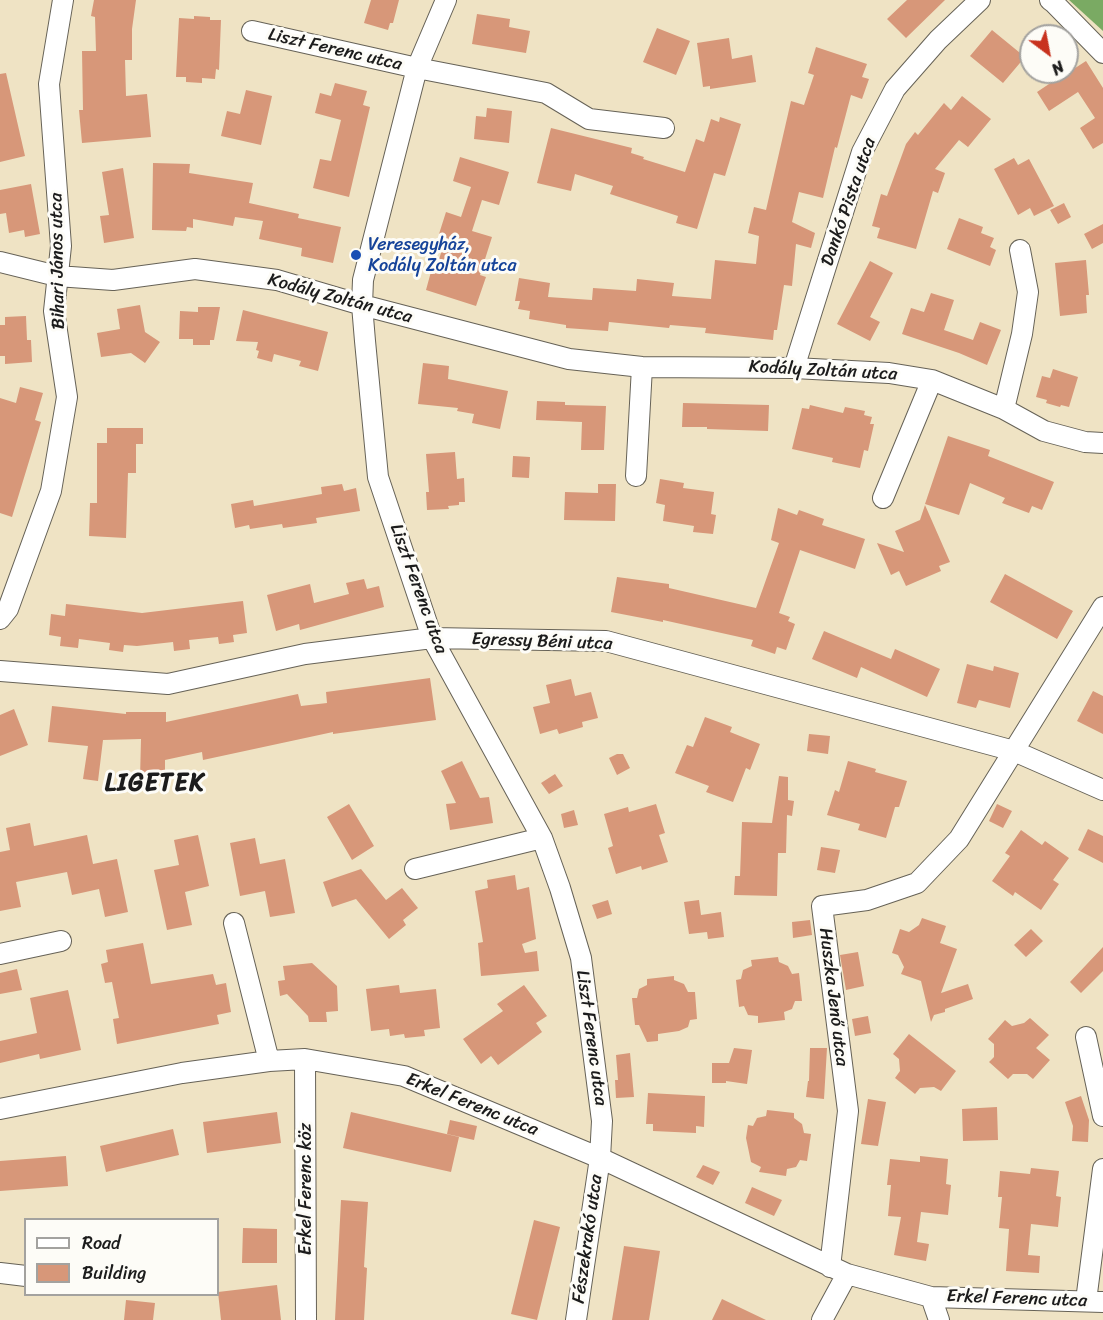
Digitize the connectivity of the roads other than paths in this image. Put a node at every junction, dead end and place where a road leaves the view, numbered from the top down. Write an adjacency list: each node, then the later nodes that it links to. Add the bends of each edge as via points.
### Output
1 (63, 0): 11 (street, Bihari János utca, via 49,84 61,246)
2 (446, 0): 7 (street, Liszt Ferenc utca)
3 (980, 0): 14 (street, Dankó Pista utca, via 895,88 862,152)
4 (1050, 0): 6 (street)
5 (252, 31): 7 (street, Liszt Ferenc utca)
6 (1103, 53)
7 (417, 68): 8 (street, Liszt Ferenc utca, via 546,93 589,119); 12 (street, Liszt Ferenc utca, via 363,280)
8 (663, 128)
9 (1020, 250): 16 (street, via 1028,292)
10 (0, 262): 11 (street, Kodály Zoltán utca)
11 (57, 276): 12 (street, Kodály Zoltán utca, via 113,280 195,269 277,280); 21 (street, Bihari János utca, via 54,311 68,397 51,491 8,609)
12 (362, 305): 13 (street, Kodály Zoltán utca, via 569,359); 22 (street, Liszt Ferenc utca, via 378,477)
13 (642, 367): 14 (street, Kodály Zoltán utca); 18 (street)
14 (794, 368): 15 (street, Kodály Zoltán utca, via 889,373)
15 (932, 381): 16 (street, Kodály Zoltán utca); 19 (street)
16 (1004, 409): 17 (street, Kodály Zoltán utca, via 1044,431)
17 (1103, 443)
18 (636, 476)
19 (883, 498)
20 (1103, 607): 24 (street, Huszka Jenő utca)
21 (0, 619)
22 (432, 638): 23 (street, Egressy Béni utca, via 305,654 168,684); 24 (street, Egressy Béni utca, via 606,641); 26 (street, Liszt Ferenc utca)
23 (0, 671)
24 (1014, 751): 25 (street, Egressy Béni utca); 38 (street, Huszka Jenő utca, via 959,839 917,883 867,900 822,906 848,1111)
25 (1103, 790)
26 (542, 838): 27 (street); 36 (street, Liszt Ferenc utca, via 581,958 602,1121)
27 (415, 868)
28 (234, 923): 33 (street)
29 (61, 941): 30 (street)
30 (0, 954)
31 (1086, 1037): 35 (street)
32 (305, 1059): 33 (street, Erkel Ferenc utca); 36 (street, Erkel Ferenc utca, via 404,1076); 43 (street, Erkel Ferenc köz)
33 (268, 1061): 34 (street, Erkel Ferenc utca, via 182,1073)
34 (0, 1109)
35 (1103, 1116)
36 (600, 1158): 38 (street, Erkel Ferenc utca); 44 (street, Fészekrakó utca)
37 (1103, 1169): 42 (street)
38 (838, 1271): 41 (street, Erkel Ferenc utca); 45 (street)
39 (0, 1273): 40 (street)
40 (24, 1276)
41 (931, 1297): 42 (street, Erkel Ferenc utca); 46 (street, Erkel Ferenc utca)
42 (1095, 1302)
43 (306, 1320)
44 (576, 1320)
45 (822, 1320)
46 (939, 1320)

